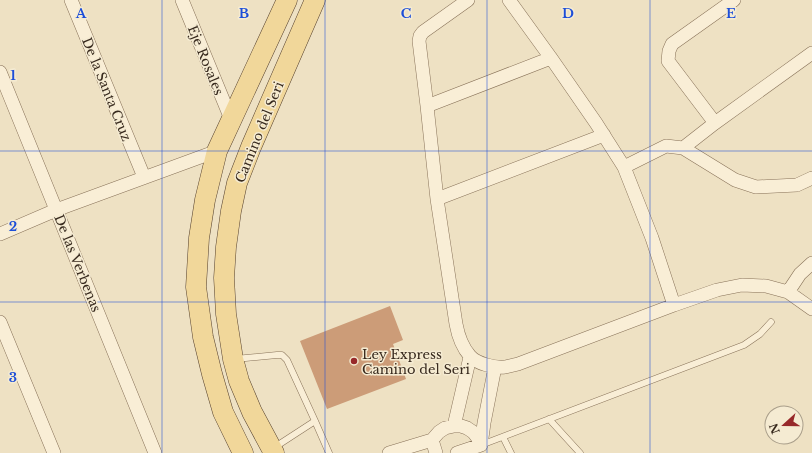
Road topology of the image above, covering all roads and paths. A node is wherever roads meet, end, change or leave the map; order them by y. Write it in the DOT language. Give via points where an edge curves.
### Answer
graph roads {
  1 [pos="72,0"];
  2 [pos="182,0"];
  3 [pos="287,0"];
  4 [pos="315,0"];
  5 [pos="468,0"];
  6 [pos="509,0"];
  7 [pos="734,0"];
  8 [pos="812,53"];
  9 [pos="551,58"];
  10 [pos="0,72"];
  11 [pos="427,106"];
  12 [pos="231,119"];
  13 [pos="715,124"];
  14 [pos="604,135"];
  15 [pos="683,148"];
  16 [pos="217,151"];
  17 [pos="624,167"];
  18 [pos="144,177"];
  19 [pos="812,178"];
  20 [pos="437,199"];
  21 [pos="56,210"];
  22 [pos="0,234"];
  23 [pos="812,263"];
  24 [pos="788,292"];
  25 [pos="674,305"];
  26 [pos="812,308"];
  27 [pos="0,322"];
  28 [pos="770,322"];
  29 [pos="470,356"];
  30 [pos="233,359"];
  31 [pos="495,367"];
  32 [pos="549,419"];
  33 [pos="315,421"];
  34 [pos="454,426"];
  35 [pos="503,437"];
  36 [pos="432,440"];
  37 [pos="481,445"];
  38 [pos="273,451"];
  39 [pos="54,453"];
  40 [pos="155,453"];
  41 [pos="242,453"];
  42 [pos="329,453"];
  43 [pos="389,453"];
  44 [pos="436,453"];
  45 [pos="457,453"];
  46 [pos="511,453"];
  47 [pos="580,453"];
  1 -- 18 [label="street, De la Santa Cruz"];
  2 -- 12 [label="street, Eje Rosales"];
  3 -- 12 [label="main road"];
  4 -- 30 [label="main road, Camino del Seri" via="237,183 226,247 224,278"];
  5 -- 11 [label="street" via="420,36"];
  6 -- 9 [label="street"];
  7 -- 13 [label="street" via="672,44 669,51 668,61"];
  8 -- 13 [label="street"];
  9 -- 11 [label="street"];
  9 -- 14 [label="street"];
  10 -- 21 [label="street, De las Verbenas"];
  11 -- 20 [label="street"];
  12 -- 16 [label="main road"];
  13 -- 15 [label="street"];
  14 -- 17 [label="street"];
  14 -- 20 [label="street"];
  15 -- 17 [label="street" via="666,146"];
  15 -- 19 [label="street" via="735,180 756,187 797,185"];
  16 -- 18 [label="street"];
  16 -- 41 [label="main road" via="199,238 196,287 203,337 212,374 223,412"];
  17 -- 25 [label="street" via="652,238"];
  18 -- 21 [label="street"];
  20 -- 29 [label="street" via="458,333"];
  21 -- 22 [label="street"];
  21 -- 40 [label="street, De las Verbenas"];
  23 -- 24 [label="street" via="800,274"];
  24 -- 25 [label="street" via="766,286 742,285 717,290"];
  24 -- 26 [label="street"];
  25 -- 31 [label="street" via="518,364"];
  27 -- 39 [label="street"];
  28 -- 32 [label="lane" via="760,334 744,345"];
  29 -- 31 [label="street"];
  29 -- 34 [label="street"];
  30 -- 33 [label="lane" via="282,355 287,360"];
  30 -- 38 [label="main road, Camino del Seri" via="252,412"];
  31 -- 37 [label="street"];
  32 -- 35 [label="lane"];
  32 -- 47 [label="lane"];
  33 -- 38 [label="lane"];
  33 -- 42 [label="lane"];
  34 -- 36 [label="street" via="445,428"];
  34 -- 37 [label="street" via="461,426 473,432"];
  35 -- 37 [label="lane"];
  35 -- 46 [label="lane"];
  36 -- 43 [label="street"];
  36 -- 44 [label="street"];
  37 -- 45 [label="street"];
}
